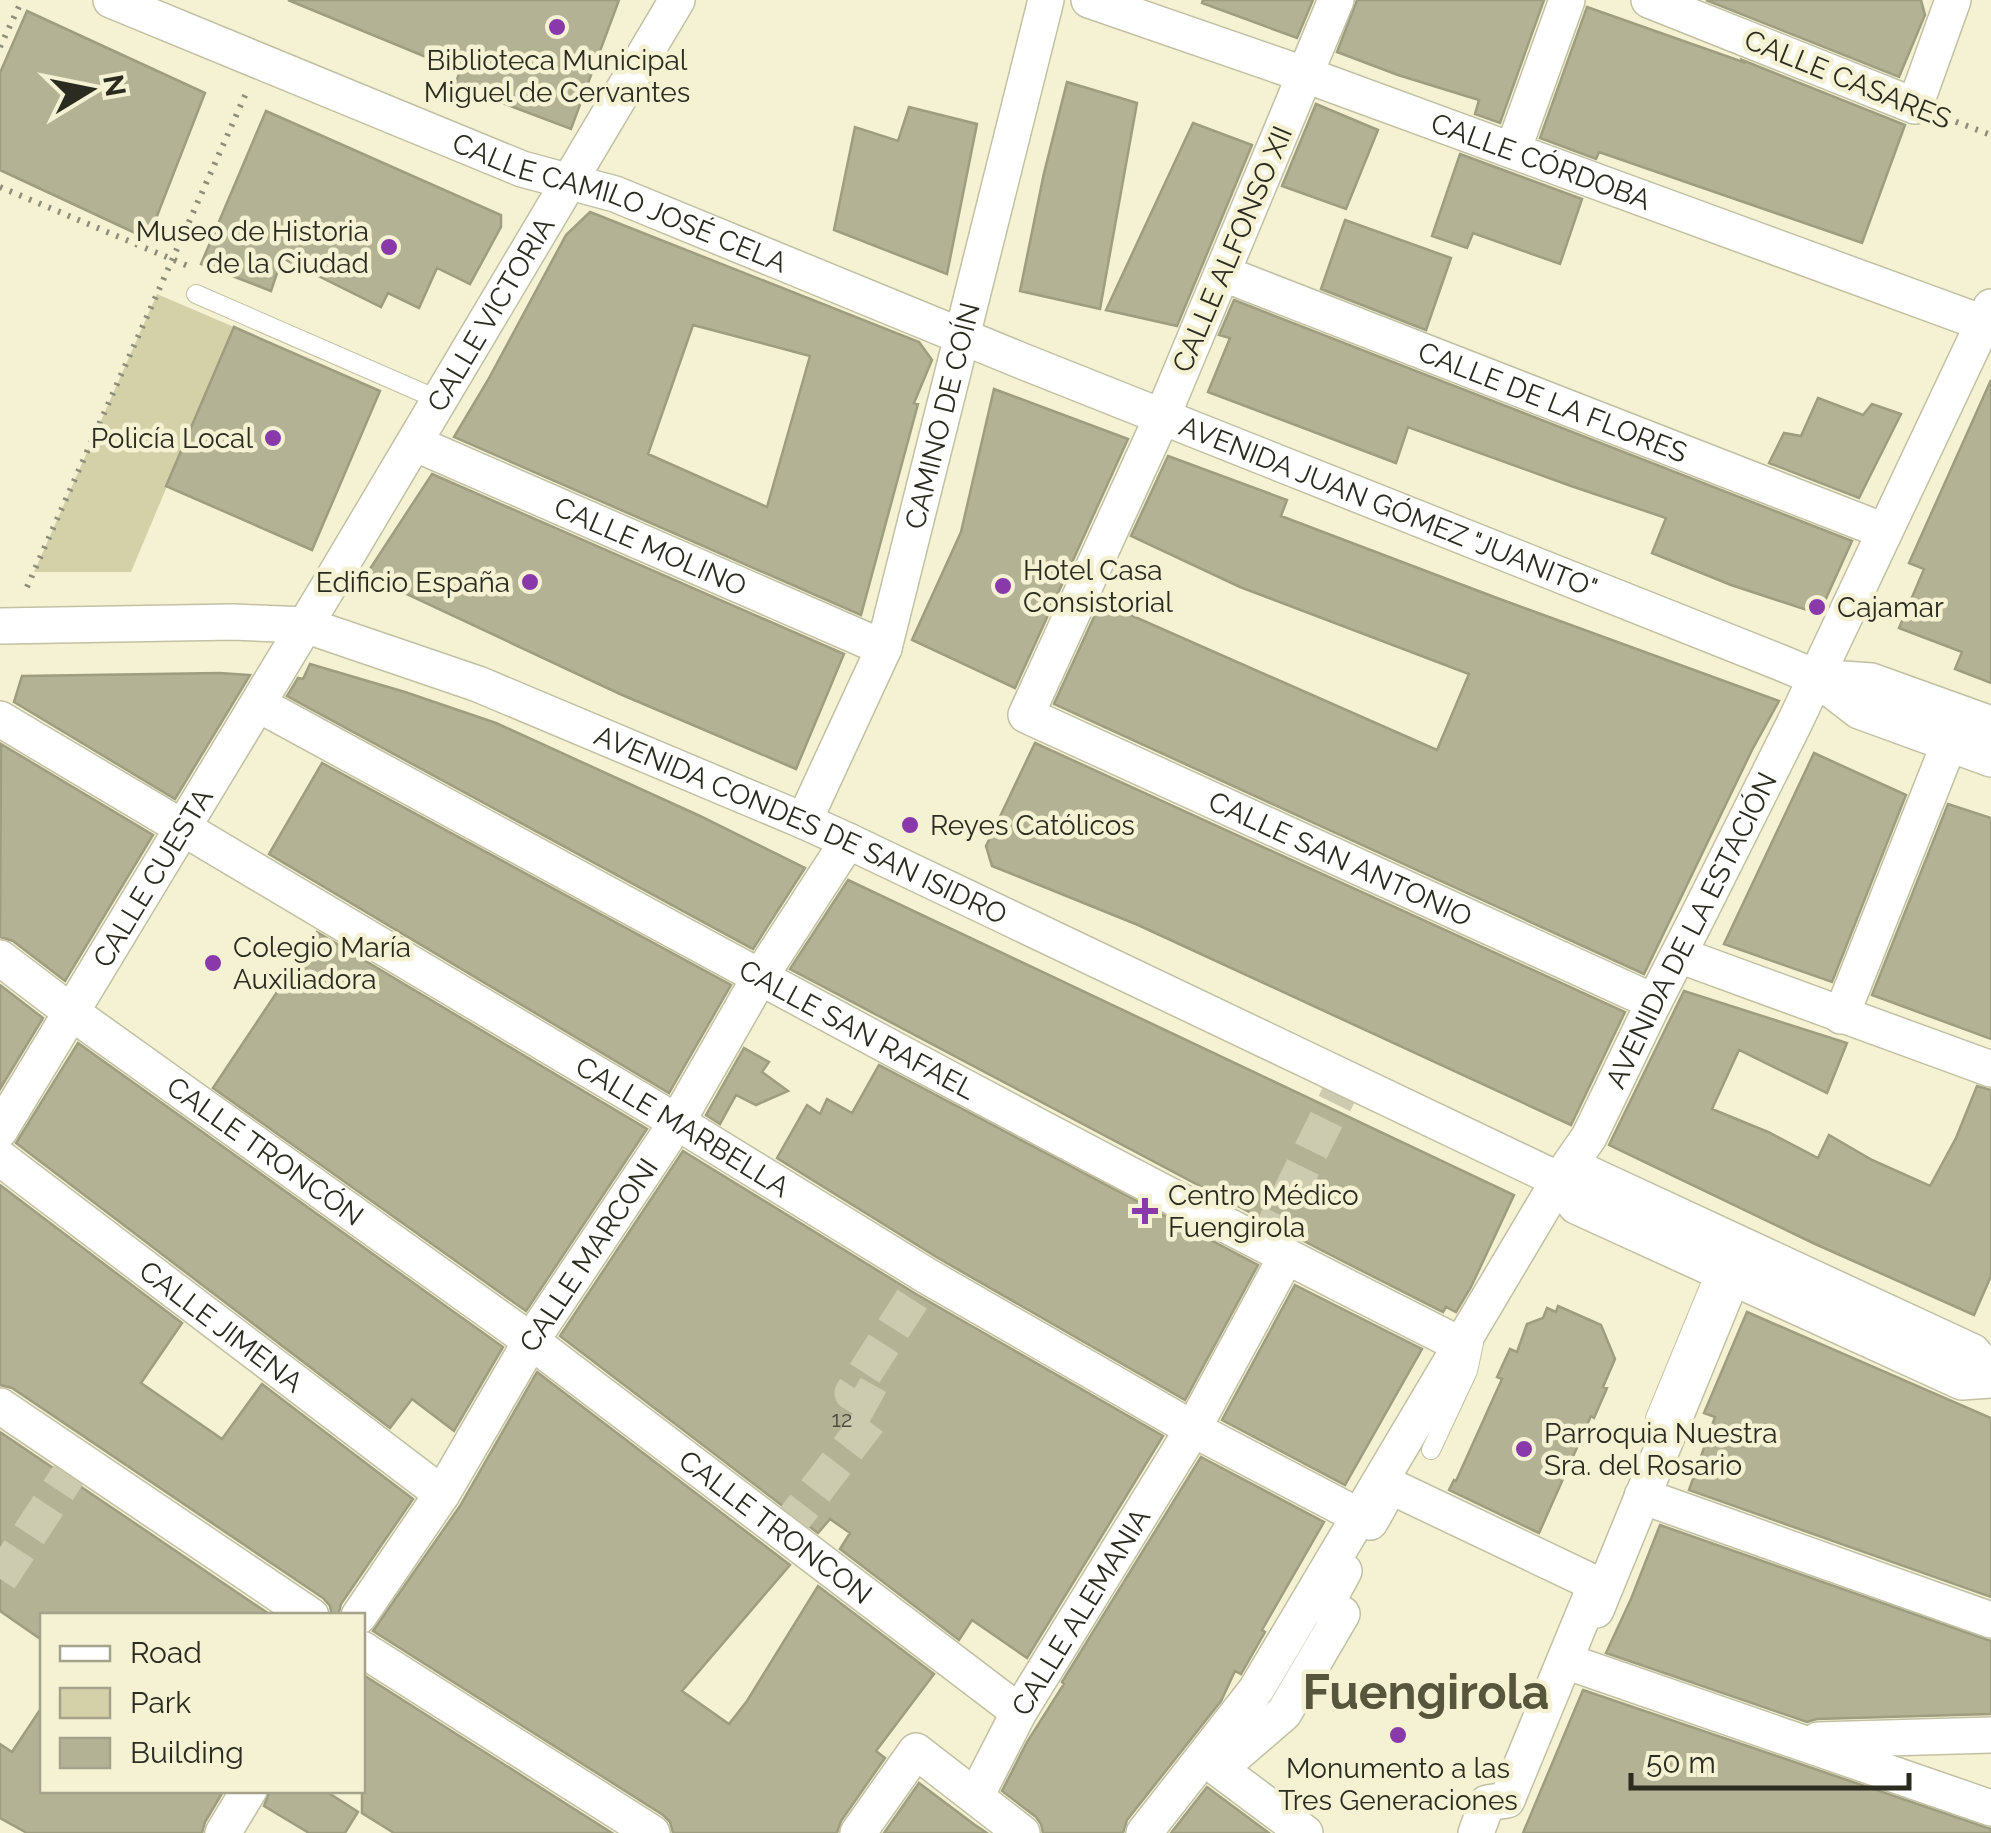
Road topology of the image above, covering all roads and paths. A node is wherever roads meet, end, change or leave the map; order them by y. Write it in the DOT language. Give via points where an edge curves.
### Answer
graph roads {
  1 [pos="22,0"];
  2 [pos="110,0"];
  3 [pos="678,0"];
  4 [pos="1046,0"];
  5 [pos="1089,0"];
  6 [pos="1336,0"];
  7 [pos="1567,0"];
  8 [pos="1649,0"];
  9 [pos="1953,0"];
  10 [pos="0,47"];
  11 [pos="260,62"];
  12 [pos="1306,75"];
  13 [pos="1915,106"];
  14 [pos="1991,135"];
  15 [pos="1513,150"];
  16 [pos="570,182"];
  17 [pos="1222,273"];
  18 [pos="196,294"];
  19 [pos="1988,319"];
  20 [pos="961,336"];
  21 [pos="440,400"];
  22 [pos="1162,417"];
  23 [pos="414,443"];
  24 [pos="1884,530"];
  25 [pos="27,587"];
  26 [pos="0,626"];
  27 [pos="305,626"];
  28 [pos="884,648"];
  29 [pos="1816,677"];
  30 [pos="258,704"];
  31 [pos="1026,715"];
  32 [pos="0,720"];
  33 [pos="1991,724"];
  34 [pos="1949,744"];
  35 [pos="1991,759"];
  36 [pos="804,821"];
  37 [pos="182,829"];
  38 [pos="848,841"];
  39 [pos="1679,955"];
  40 [pos="0,958"];
  41 [pos="760,977"];
  42 [pos="1654,1002"];
  43 [pos="71,1012"];
  44 [pos="1841,1016"];
  45 [pos="1991,1069"];
  46 [pos="677,1122"];
  47 [pos="0,1130"];
  48 [pos="0,1158"];
  49 [pos="1559,1180"];
  50 [pos="1286,1257"];
  51 [pos="1724,1274"];
  52 [pos="1775,1278"];
  53 [pos="1480,1313"];
  54 [pos="531,1341"];
  55 [pos="1461,1345"];
  56 [pos="1985,1368"];
  57 [pos="0,1406"];
  58 [pos="1654,1418"];
  59 [pos="1193,1430"];
  60 [pos="1431,1450"];
  61 [pos="442,1494"];
  62 [pos="1642,1496"];
  63 [pos="1364,1519"];
  64 [pos="307,1613"];
  65 [pos="360,1613"];
  66 [pos="1329,1618"];
  67 [pos="1991,1620"];
  68 [pos="365,1652"];
  69 [pos="1574,1664"];
  70 [pos="1019,1712"];
  71 [pos="1223,1733"];
  72 [pos="1991,1735"];
  73 [pos="1792,1740"];
  74 [pos="248,1793"];
  75 [pos="976,1796"];
  76 [pos="1991,1808"];
  77 [pos="1490,1830"];
  78 [pos="223,1833"];
  79 [pos="652,1833"];
  80 [pos="858,1833"];
  81 [pos="1022,1833"];
  82 [pos="1144,1833"];
  83 [pos="1305,1833"];
  1 -- 10 [label="path"];
  2 -- 11 [label="street, CALLE CAMILO JOSÉ CELA"];
  3 -- 16 [label="street, CALLE VICTORIA"];
  4 -- 20 [label="street, CAMINO DE COÍN"];
  5 -- 12 [label="street, CALLE CÓRDOBA"];
  6 -- 12 [label="street, CALLE ALFONSO XII"];
  7 -- 15 [label="street"];
  8 -- 13 [label="street, CALLE CASARES"];
  9 -- 13 [label="street"];
  11 -- 16 [label="street, CALLE CAMILO JOSÉ CELA" via="522,169"];
  11 -- 25 [label="path"];
  12 -- 15 [label="street, CALLE CÓRDOBA"];
  12 -- 17 [label="street, CALLE ALFONSO XII"];
  13 -- 14 [label="path, CALLE CASARES"];
  15 -- 19 [label="street, CALLE CÓRDOBA"];
  16 -- 20 [label="street, CALLE CAMILO JOSÉ CELA" via="615,194"];
  16 -- 21 [label="street, CALLE VICTORIA"];
  17 -- 22 [label="street, CALLE ALFONSO XII"];
  17 -- 24 [label="street, CALLE DE LA FLORES"];
  18 -- 21 [label="lane"];
  19 -- 24 [label="street, AVENIDA DE LA ESTACIÓN"];
  20 -- 22 [label="street, AVENIDA JUAN GÓMEZ \"JUANITO\""];
  20 -- 28 [label="street, CAMINO DE COÍN"];
  21 -- 23 [label="street, CALLE VICTORIA"];
  22 -- 29 [label="street, AVENIDA JUAN GÓMEZ \"JUANITO\""];
  22 -- 31 [label="street, CALLE ALFONSO XII"];
  23 -- 27 [label="street, CALLE VICTORIA"];
  23 -- 28 [label="street, CALLE MOLINO"];
  24 -- 29 [label="street, AVENIDA DE LA ESTACIÓN"];
  26 -- 27 [label="street, AVENIDA CONDES DE SAN ISIDRO"];
  27 -- 30 [label="street, CALLE CUESTA"];
  27 -- 36 [label="street, AVENIDA CONDES DE SAN ISIDRO" via="478,684"];
  28 -- 36 [label="street, CAMINO DE COÍN"];
  29 -- 33 [label="street, AVENIDA JUAN GÓMEZ \"JUANITO\"" via="1871,681"];
  29 -- 34 [label="street, AVENIDA JUAN GÓMEZ \"JUANITO\"" via="1859,711"];
  29 -- 39 [label="street, AVENIDA DE LA ESTACIÓN"];
  30 -- 37 [label="street, CALLE CUESTA"];
  30 -- 41 [label="street, CALLE SAN RAFAEL"];
  31 -- 42 [label="street, CALLE SAN ANTONIO"];
  32 -- 37 [label="street, CALLE MARBELLA"];
  34 -- 35 [label="street, AVENIDA JUAN GÓMEZ \"JUANITO\""];
  34 -- 44 [label="street"];
  36 -- 38 [label="street, AVENIDA CONDES DE SAN ISIDRO"];
  37 -- 43 [label="street, CALLE CUESTA"];
  37 -- 46 [label="street, CALLE MARBELLA"];
  38 -- 41 [label="street, CALLE MARCONI"];
  38 -- 49 [label="street, AVENIDA CONDES DE SAN ISIDRO"];
  39 -- 42 [label="street, AVENIDA DE LA ESTACIÓN"];
  39 -- 44 [label="street"];
  40 -- 43 [label="street, CALLE TRONCÓN"];
  41 -- 46 [label="street, CALLE MARCONI"];
  41 -- 50 [label="street, CALLE SAN RAFAEL"];
  42 -- 49 [label="street, AVENIDA DE LA ESTACIÓN" via="1589,1136"];
  43 -- 47 [label="street, CALLE CUESTA"];
  43 -- 54 [label="street, CALLE TRONCÓN"];
  44 -- 45 [label="street"];
  46 -- 54 [label="street, CALLE MARCONI"];
  46 -- 59 [label="street, CALLE MARBELLA"];
  48 -- 61 [label="street, CALLE JIMENA"];
  49 -- 51 [label="street, AVENIDA CONDES DE SAN ISIDRO" via="1576,1206"];
  49 -- 53 [label="street, AVENIDA DE LA ESTACIÓN"];
  49 -- 56 [label="street, AVENIDA CONDES DE SAN ISIDRO" via="1589,1174"];
  50 -- 55 [label="street, CALLE SAN RAFAEL"];
  50 -- 59 [label="street, CALLE ALEMANIA"];
  51 -- 56 [label="street, AVENIDA CONDES DE SAN ISIDRO" via="1962,1382"];
  51 -- 58 [label="lane"];
  51 -- 62 [label="street"];
  52 -- 56 [label="lane"];
  53 -- 55 [label="street, AVENIDA DE LA ESTACIÓN"];
  53 -- 60 [label="lane" via="1468,1371"];
  54 -- 61 [label="street, CALLE MARCONI"];
  54 -- 70 [label="street, CALLE TRONCON"];
  55 -- 63 [label="street, AVENIDA DE LA ESTACIÓN"];
  57 -- 64 [label="street"];
  59 -- 63 [label="street, CALLE MARBELLA"];
  59 -- 70 [label="street, CALLE ALEMANIA"];
  61 -- 65 [label="street, CALLE MARCONI"];
  62 -- 67 [label="street"];
  62 -- 69 [label="street"];
  63 -- 71 [label="street"];
  63 -- 77 [label="street" via="1390,1486 1596,1584 1508,1800 1487,1802"];
  63 -- 83 [label="street" via="1325,1606 1342,1614 1284,1713 1219,1769"];
  66 -- 71 [label="lane" via="1272,1705"];
  68 -- 79 [label="street"];
  69 -- 73 [label="street"];
  69 -- 77 [label="street"];
  70 -- 75 [label="street, CALLE ALEMANIA"];
  71 -- 82 [label="street"];
  72 -- 73 [label="street"];
  73 -- 76 [label="street"];
  74 -- 78 [label="street"];
  75 -- 80 [label="street" via="916,1751"];
  75 -- 81 [label="street"];
}
